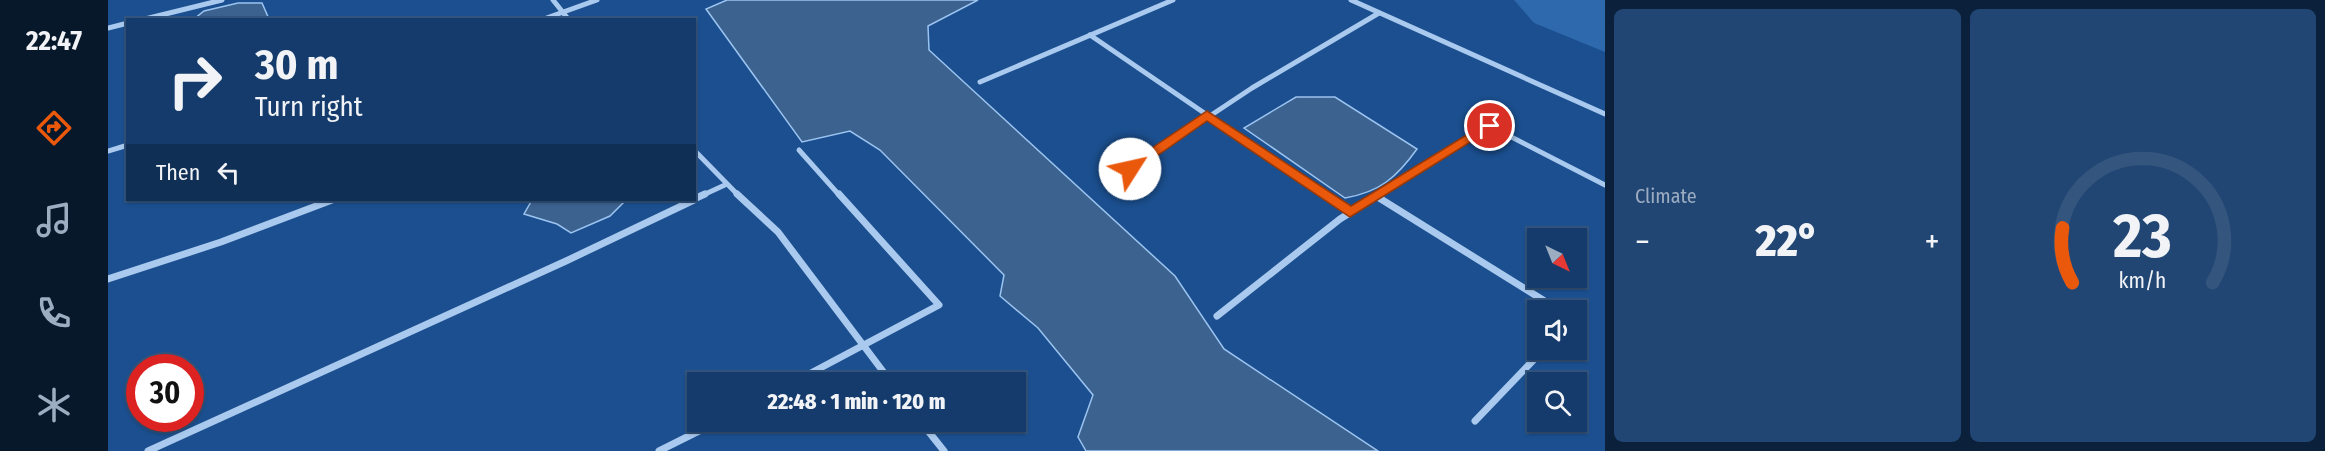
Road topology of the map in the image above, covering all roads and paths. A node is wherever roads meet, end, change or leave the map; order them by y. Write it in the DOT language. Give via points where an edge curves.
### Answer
graph roads {
  1 [pos="222,0"];
  2 [pos="553,0"];
  3 [pos="597,0"];
  4 [pos="1173,0"];
  5 [pos="1351,0"];
  6 [pos="563,13"];
  7 [pos="1379,13"];
  8 [pos="149,18"];
  9 [pos="547,18"];
  10 [pos="567,18"];
  11 [pos="126,24"];
  12 [pos="108,28"];
  13 [pos="1090,35"];
  14 [pos="980,82"];
  15 [pos="1605,114"];
  16 [pos="1207,115"];
  17 [pos="126,146"];
  18 [pos="799,150"];
  19 [pos="108,151"];
  20 [pos="696,152"];
  21 [pos="1130,169"];
  22 [pos="727,184"];
  23 [pos="1605,185"];
  24 [pos="1376,196"];
  25 [pos="696,198"];
  26 [pos="329,201"];
  27 [pos="690,201"];
  28 [pos="1350,212"];
  29 [pos="108,279"];
  30 [pos="1543,300"];
  31 [pos="1217,316"];
  32 [pos="864,347"];
  33 [pos="1533,360"];
  34 [pos="814,372"];
  35 [pos="883,372"];
  36 [pos="1475,421"];
  37 [pos="697,432"];
  38 [pos="929,432"];
  39 [pos="148,451"];
  40 [pos="659,451"];
  41 [pos="944,451"];
  1 -- 8 [label="street"];
  2 -- 6 [label="street"];
  3 -- 6 [label="street"];
  4 -- 13 [label="street"];
  5 -- 7 [label="street"];
  6 -- 9 [label="street"];
  6 -- 10 [label="street"];
  7 -- 15 [label="street"];
  7 -- 16 [label="street"];
  11 -- 12 [label="street"];
  13 -- 14 [label="street"];
  13 -- 16 [label="street"];
  16 -- 21 [label="street"];
  16 -- 28 [label="street"];
  17 -- 19 [label="street"];
  18 -- 32 [label="street" via="939,305"];
  20 -- 22 [label="street"];
  22 -- 25 [label="street"];
  22 -- 32 [label="street" via="778,232"];
  23 -- 24 [label="street" via="1490,126"];
  24 -- 28 [label="street"];
  24 -- 30 [label="street"];
  26 -- 29 [label="street"];
  27 -- 39 [label="street"];
  28 -- 31 [label="street"];
  32 -- 34 [label="street"];
  32 -- 35 [label="street"];
  33 -- 36 [label="street"];
  37 -- 40 [label="street"];
  38 -- 41 [label="street"];
}
